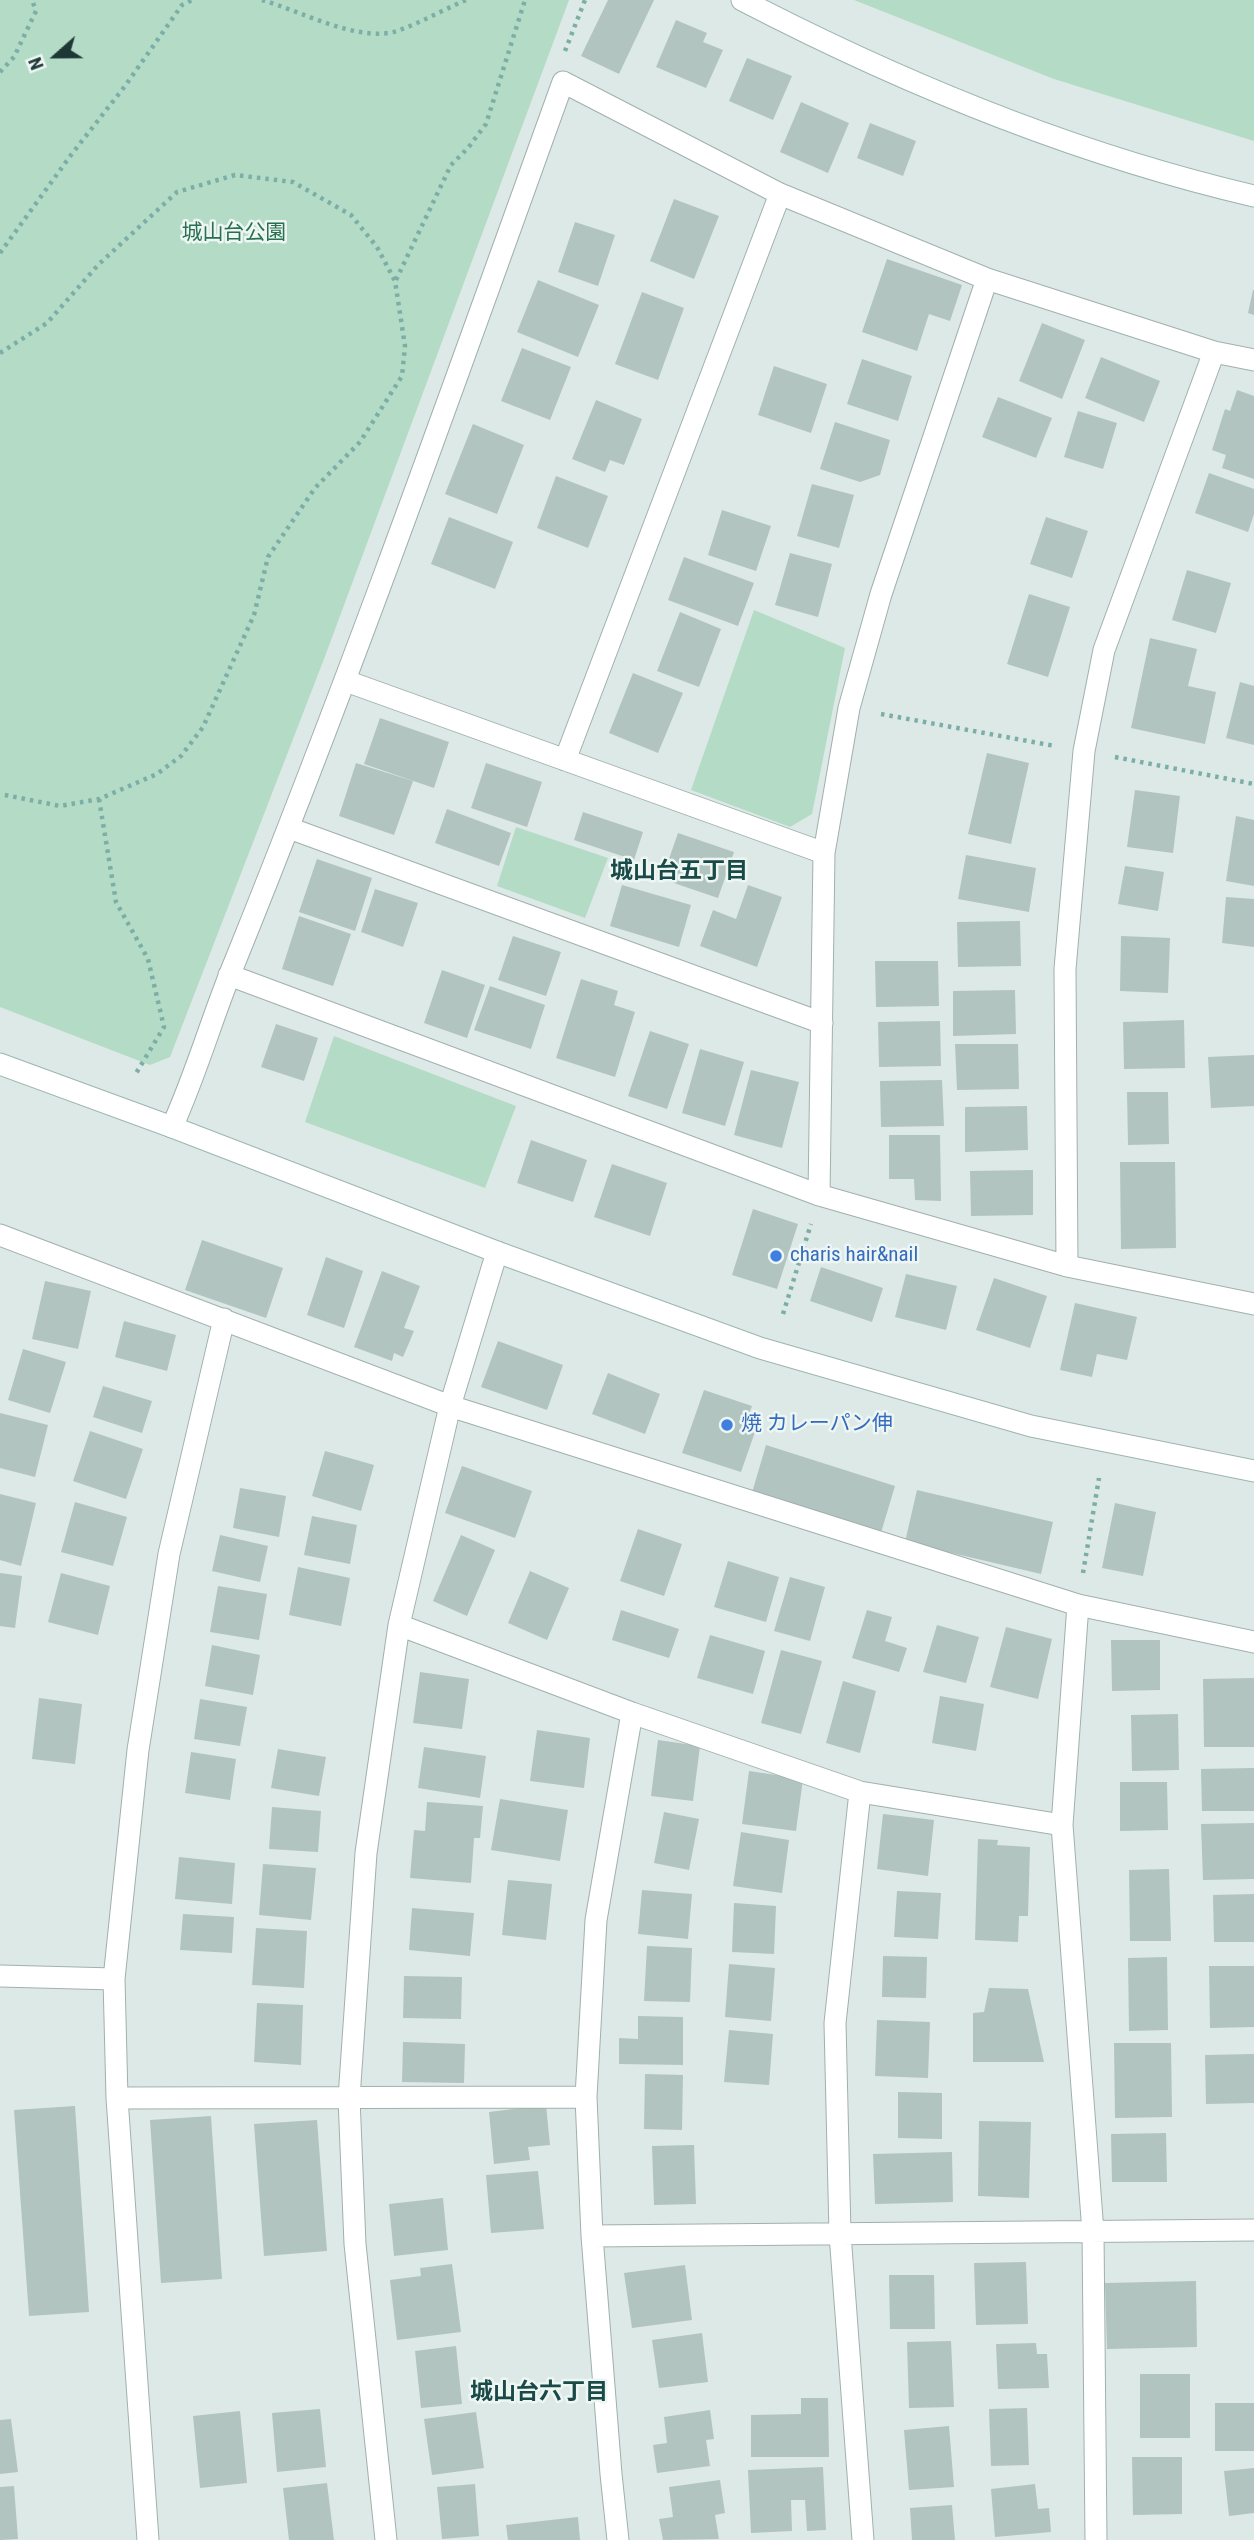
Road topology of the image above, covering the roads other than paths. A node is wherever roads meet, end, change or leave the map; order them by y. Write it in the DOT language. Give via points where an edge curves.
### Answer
graph roads {
  1 [pos="742,0"];
  2 [pos="780,194"];
  3 [pos="1254,196"];
  4 [pos="987,279"];
  5 [pos="1214,352"];
  6 [pos="1254,360"];
  7 [pos="346,681"];
  8 [pos="565,760"];
  9 [pos="289,828"];
  10 [pos="824,853"];
  11 [pos="229,975"];
  12 [pos="822,1023"];
  13 [pos="0,1065"];
  14 [pos="172,1126"];
  15 [pos="819,1195"];
  16 [pos="0,1235"];
  17 [pos="497,1252"];
  18 [pos="1067,1266"];
  19 [pos="1254,1304"];
  20 [pos="224,1319"];
  21 [pos="450,1406"];
  22 [pos="1254,1471"];
  23 [pos="1078,1605"];
  24 [pos="400,1625"];
  25 [pos="1254,1642"];
  26 [pos="632,1713"];
  27 [pos="860,1792"];
  28 [pos="1062,1825"];
  29 [pos="0,1976"];
  30 [pos="114,1979"];
  31 [pos="586,2096"];
  32 [pos="117,2098"];
  33 [pos="349,2098"];
  34 [pos="1254,2230"];
  35 [pos="1093,2232"];
  36 [pos="840,2234"];
  37 [pos="593,2236"];
  38 [pos="148,2540"];
  39 [pos="386,2540"];
  40 [pos="618,2540"];
  41 [pos="863,2540"];
  42 [pos="1096,2540"];
  1 -- 3 [label="street" via="881,68 995,116"];
  2 -- 4 [label="street"];
  2 -- 7 [label="street" via="564,82"];
  2 -- 8 [label="street"];
  4 -- 5 [label="street"];
  4 -- 10 [label="street" via="877,607 849,708"];
  5 -- 6 [label="street"];
  5 -- 18 [label="street" via="1104,650 1084,751 1065,969"];
  7 -- 8 [label="street"];
  7 -- 9 [label="street"];
  8 -- 10 [label="street"];
  9 -- 11 [label="street"];
  9 -- 12 [label="street"];
  10 -- 12 [label="street"];
  11 -- 14 [label="street"];
  11 -- 15 [label="street"];
  12 -- 15 [label="street"];
  13 -- 14 [label="street"];
  14 -- 17 [label="street"];
  15 -- 18 [label="street"];
  16 -- 20 [label="street"];
  17 -- 21 [label="street"];
  17 -- 22 [label="street" via="760,1348 1031,1426"];
  18 -- 19 [label="street"];
  20 -- 21 [label="street"];
  20 -- 30 [label="street" via="169,1554 138,1750"];
  21 -- 23 [label="street"];
  21 -- 24 [label="street"];
  23 -- 25 [label="street"];
  23 -- 28 [label="street"];
  24 -- 26 [label="street"];
  24 -- 33 [label="street" via="366,1853"];
  26 -- 27 [label="street"];
  26 -- 31 [label="street" via="596,1920"];
  27 -- 28 [label="street"];
  27 -- 36 [label="street" via="835,2023"];
  28 -- 35 [label="street"];
  29 -- 30 [label="street"];
  30 -- 32 [label="street"];
  31 -- 33 [label="street"];
  31 -- 37 [label="street"];
  32 -- 33 [label="street"];
  32 -- 38 [label="street"];
  33 -- 39 [label="street" via="355,2244"];
  34 -- 35 [label="street"];
  35 -- 36 [label="street"];
  35 -- 42 [label="street"];
  36 -- 37 [label="street"];
  36 -- 41 [label="street"];
  37 -- 40 [label="street"];
}
